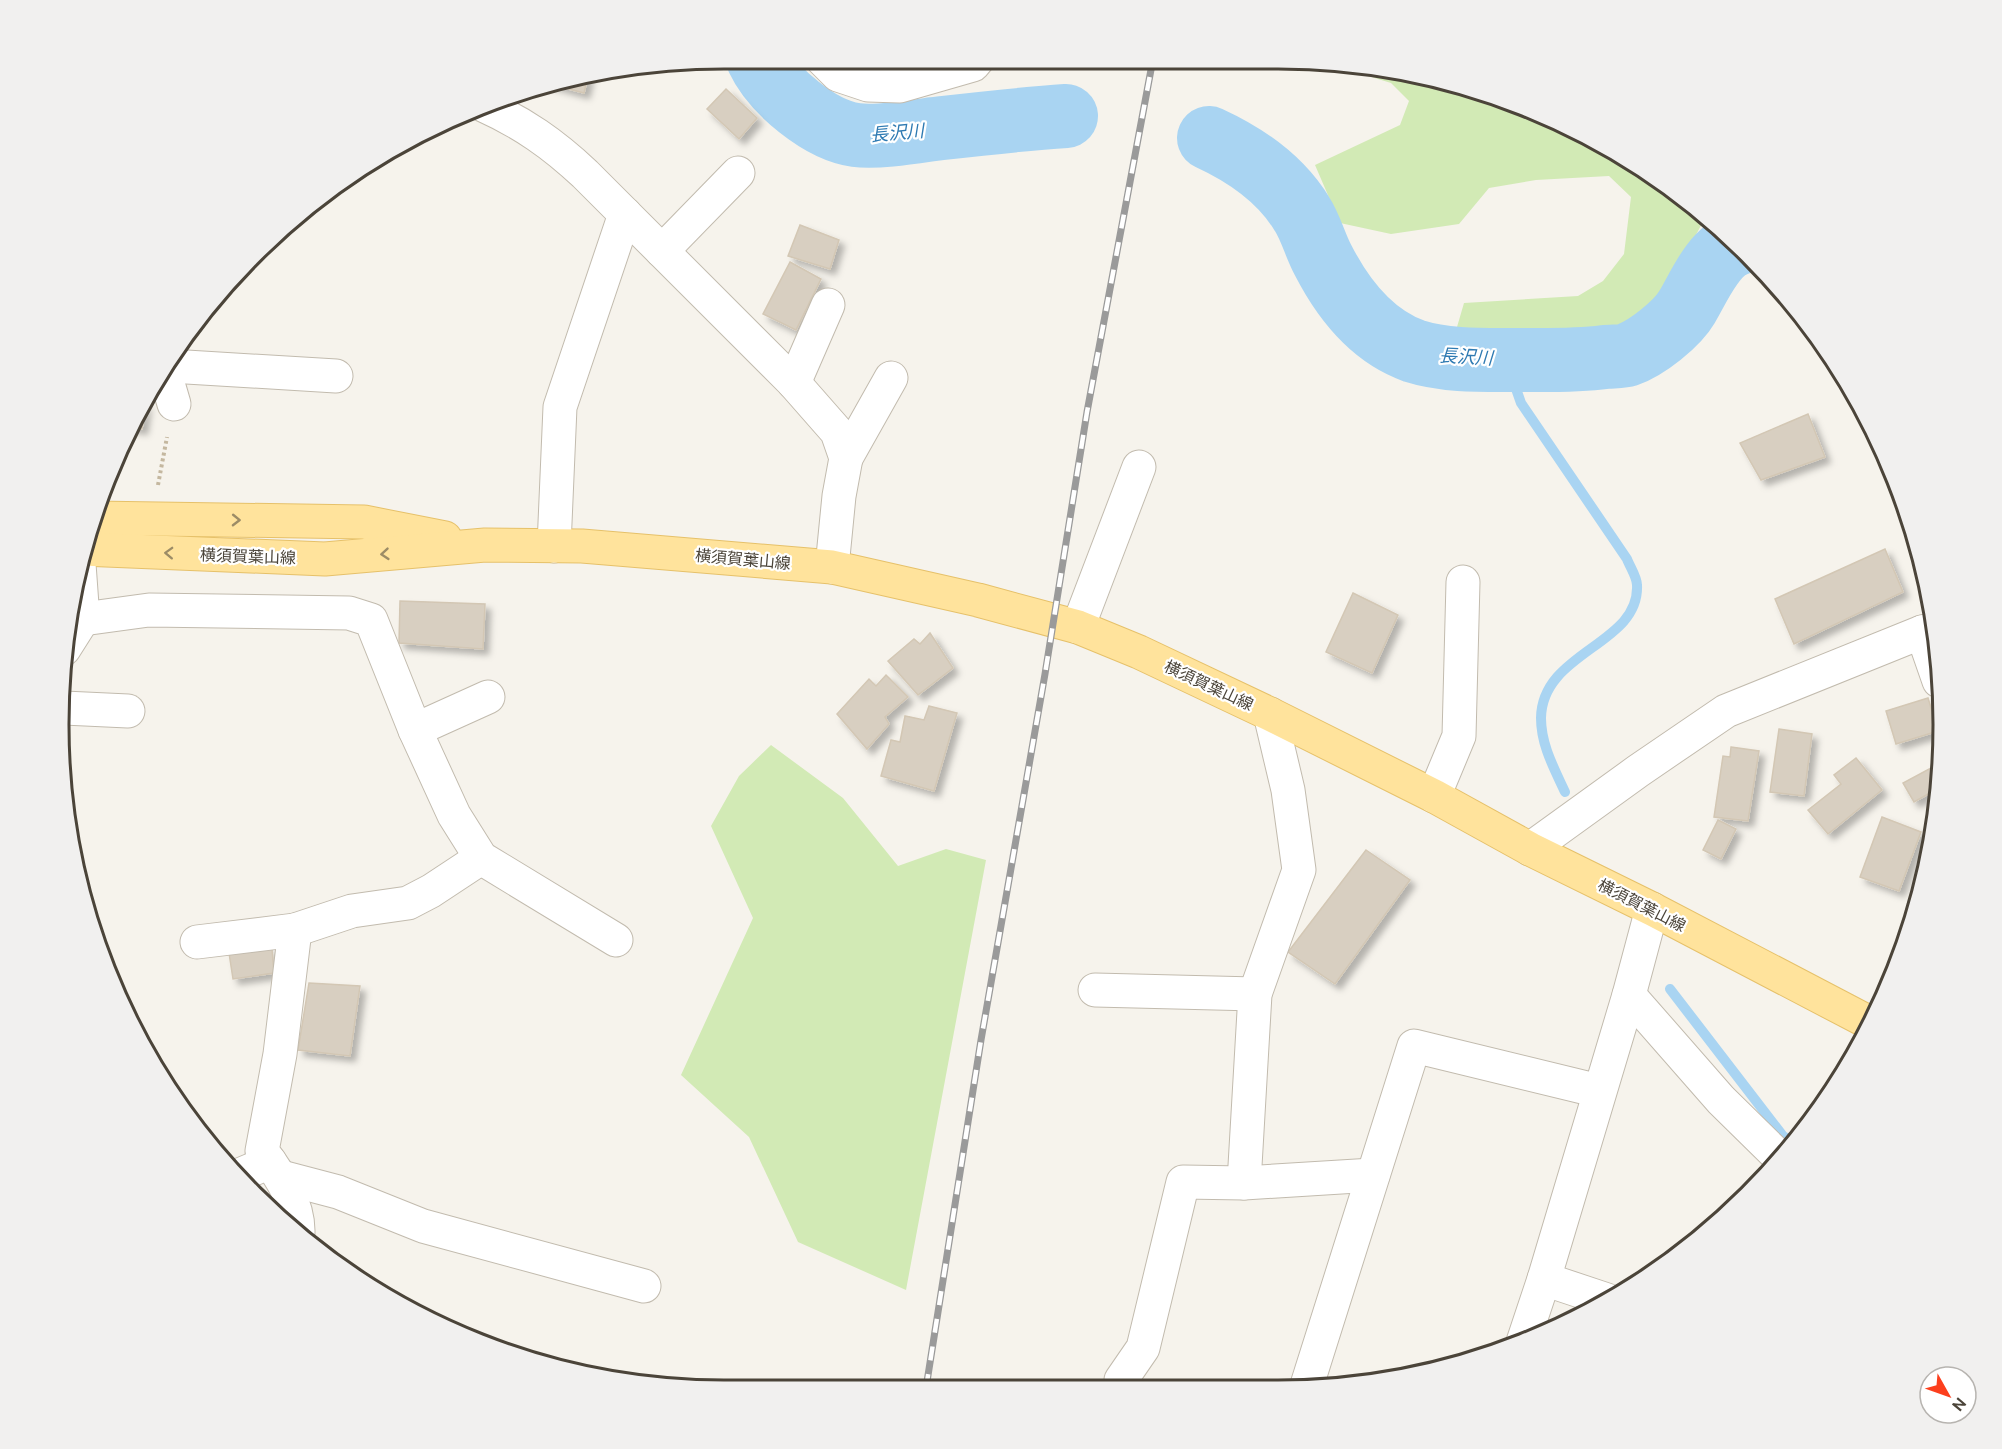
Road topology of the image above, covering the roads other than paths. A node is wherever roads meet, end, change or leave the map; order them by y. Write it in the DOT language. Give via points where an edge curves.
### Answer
graph roads {
  1 [pos="832,69"];
  2 [pos="959,69"];
  3 [pos="497,111"];
  4 [pos="738,173"];
  5 [pos="625,214"];
  6 [pos="662,251"];
  7 [pos="828,304"];
  8 [pos="175,366"];
  9 [pos="336,376"];
  10 [pos="891,378"];
  11 [pos="794,383"];
  12 [pos="846,458"];
  13 [pos="1139,467"];
  14 [pos="103,518"];
  15 [pos="485,545"];
  16 [pos="554,546"];
  17 [pos="93,549"];
  18 [pos="832,567"];
  19 [pos="1463,582"];
  20 [pos="82,600"];
  21 [pos="83,619"];
  22 [pos="1078,627"];
  23 [pos="77,629"];
  24 [pos="1926,632"];
  25 [pos="488,696"];
  26 [pos="69,708"];
  27 [pos="128,711"];
  28 [pos="1270,714"];
  29 [pos="414,730"];
  30 [pos="1434,796"];
  31 [pos="1530,849"];
  32 [pos="481,858"];
  33 [pos="1652,909"];
  34 [pos="295,930"];
  35 [pos="616,940"];
  36 [pos="197,942"];
  37 [pos="1095,990"];
  38 [pos="1255,994"];
  39 [pos="1629,995"];
  40 [pos="1862,1019"];
  41 [pos="1599,1091"];
  42 [pos="1774,1152"];
  43 [pos="276,1170"];
  44 [pos="248,1174"];
  45 [pos="1373,1175"];
  46 [pos="1244,1183"];
  47 [pos="296,1220"];
  48 [pos="1544,1280"];
  49 [pos="644,1286"];
  50 [pos="1596,1297"];
  51 [pos="1527,1330"];
  52 [pos="1309,1379"];
  53 [pos="1121,1380"];
  1 -- 2 [label="street" via="838,75 868,85 900,86"];
  3 -- 5 [label="street" via="554,146"];
  4 -- 6 [label="street"];
  5 -- 6 [label="street"];
  5 -- 16 [label="street" via="560,407"];
  6 -- 11 [label="street"];
  7 -- 11 [label="street"];
  8 -- 9 [label="street"];
  10 -- 12 [label="street"];
  11 -- 12 [label="street" via="837,432"];
  12 -- 18 [label="street"];
  13 -- 22 [label="street"];
  14 -- 15 [label="main road, 横須賀葉山線, one-way" via="364,522"];
  15 -- 16 [label="main road, 横須賀葉山線"];
  15 -- 17 [label="main road, 横須賀葉山線, one-way" via="325,560"];
  16 -- 18 [label="main road, 横須賀葉山線"];
  18 -- 22 [label="main road, 横須賀葉山線"];
  19 -- 30 [label="street" via="1459,736"];
  20 -- 21 [label="street"];
  21 -- 23 [label="street"];
  21 -- 29 [label="street" via="148,610 349,613 371,620"];
  22 -- 28 [label="main road, 横須賀葉山線"];
  24 -- 31 [label="street" via="1726,711"];
  25 -- 29 [label="street"];
  26 -- 27 [label="street"];
  28 -- 30 [label="main road, 横須賀葉山線"];
  28 -- 38 [label="street" via="1288,790 1299,870"];
  29 -- 32 [label="street" via="454,815"];
  30 -- 31 [label="main road, 横須賀葉山線"];
  31 -- 33 [label="main road, 横須賀葉山線"];
  32 -- 34 [label="street" via="408,903 352,911"];
  32 -- 35 [label="street"];
  33 -- 39 [label="street"];
  33 -- 40 [label="main road, 横須賀葉山線"];
  34 -- 36 [label="street"];
  34 -- 43 [label="street" via="280,1054 262,1151"];
  37 -- 38 [label="street"];
  38 -- 46 [label="street"];
  39 -- 41 [label="street"];
  39 -- 42 [label="street" via="1721,1100"];
  41 -- 45 [label="street" via="1414,1046"];
  41 -- 48 [label="street"];
  43 -- 44 [label="street"];
  43 -- 47 [label="street"];
  43 -- 49 [label="street" via="423,1226"];
  45 -- 46 [label="street"];
  45 -- 52 [label="street"];
  46 -- 53 [label="street" via="1183,1182 1143,1348"];
  48 -- 50 [label="street"];
  48 -- 51 [label="street"];
}
